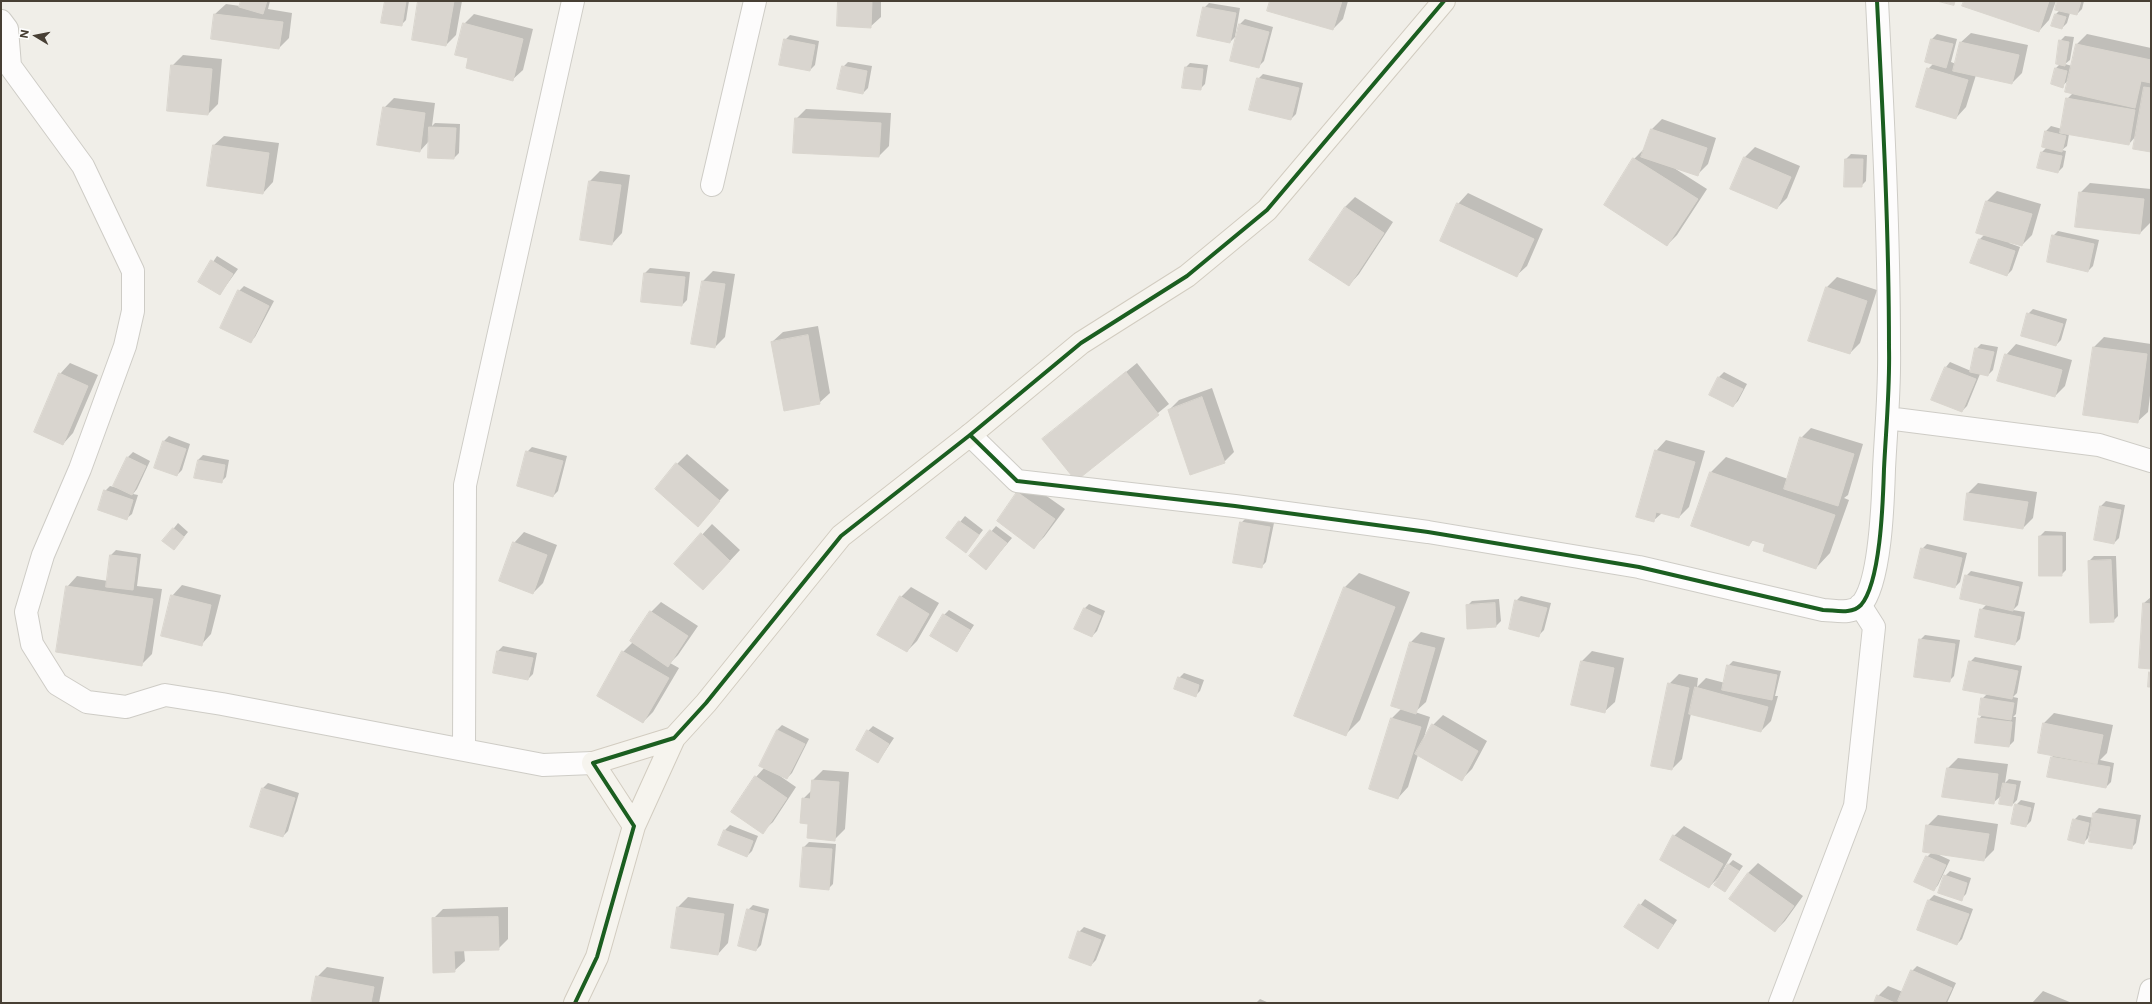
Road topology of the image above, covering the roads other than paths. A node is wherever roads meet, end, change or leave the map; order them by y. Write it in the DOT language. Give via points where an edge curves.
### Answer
graph roads {
  1 [pos="573,1"];
  2 [pos="755,1"];
  3 [pos="1444,1"];
  4 [pos="1877,1"];
  5 [pos="1,22"];
  6 [pos="712,185"];
  7 [pos="1887,418"];
  8 [pos="970,435"];
  9 [pos="2151,461"];
  10 [pos="1860,605"];
  11 [pos="674,738"];
  12 [pos="464,749"];
  13 [pos="594,763"];
  14 [pos="634,826"];
  15 [pos="2151,990"];
  16 [pos="575,1003"];
  17 [pos="1780,1003"];
  18 [pos="2148,1003"];
  1 -- 12 [label="street" via="465,485"];
  2 -- 6 [label="street"];
  3 -- 8 [label="street" via="1267,210 1187,276 1081,343"];
  4 -- 7 [label="street" via="1889,342"];
  5 -- 12 [label="street" via="7,29 10,66 83,166 133,271 133,312 125,346 80,469 43,556 26,612 32,644 57,684 88,702 126,707 165,695"];
  7 -- 9 [label="street" via="2099,445"];
  7 -- 10 [label="street" via="1882,514 1872,581"];
  8 -- 10 [label="street" via="1017,481 1235,506 1428,532 1639,566 1823,610 1848,611"];
  8 -- 11 [label="street" via="841,536 706,703"];
  10 -- 17 [label="street" via="1874,627 1855,806"];
  11 -- 13 [label="street"];
  11 -- 14 [label="street"];
  12 -- 13 [label="street" via="543,764"];
  13 -- 14 [label="street"];
  14 -- 16 [label="street" via="597,957"];
  15 -- 18 [label="street"];
}
